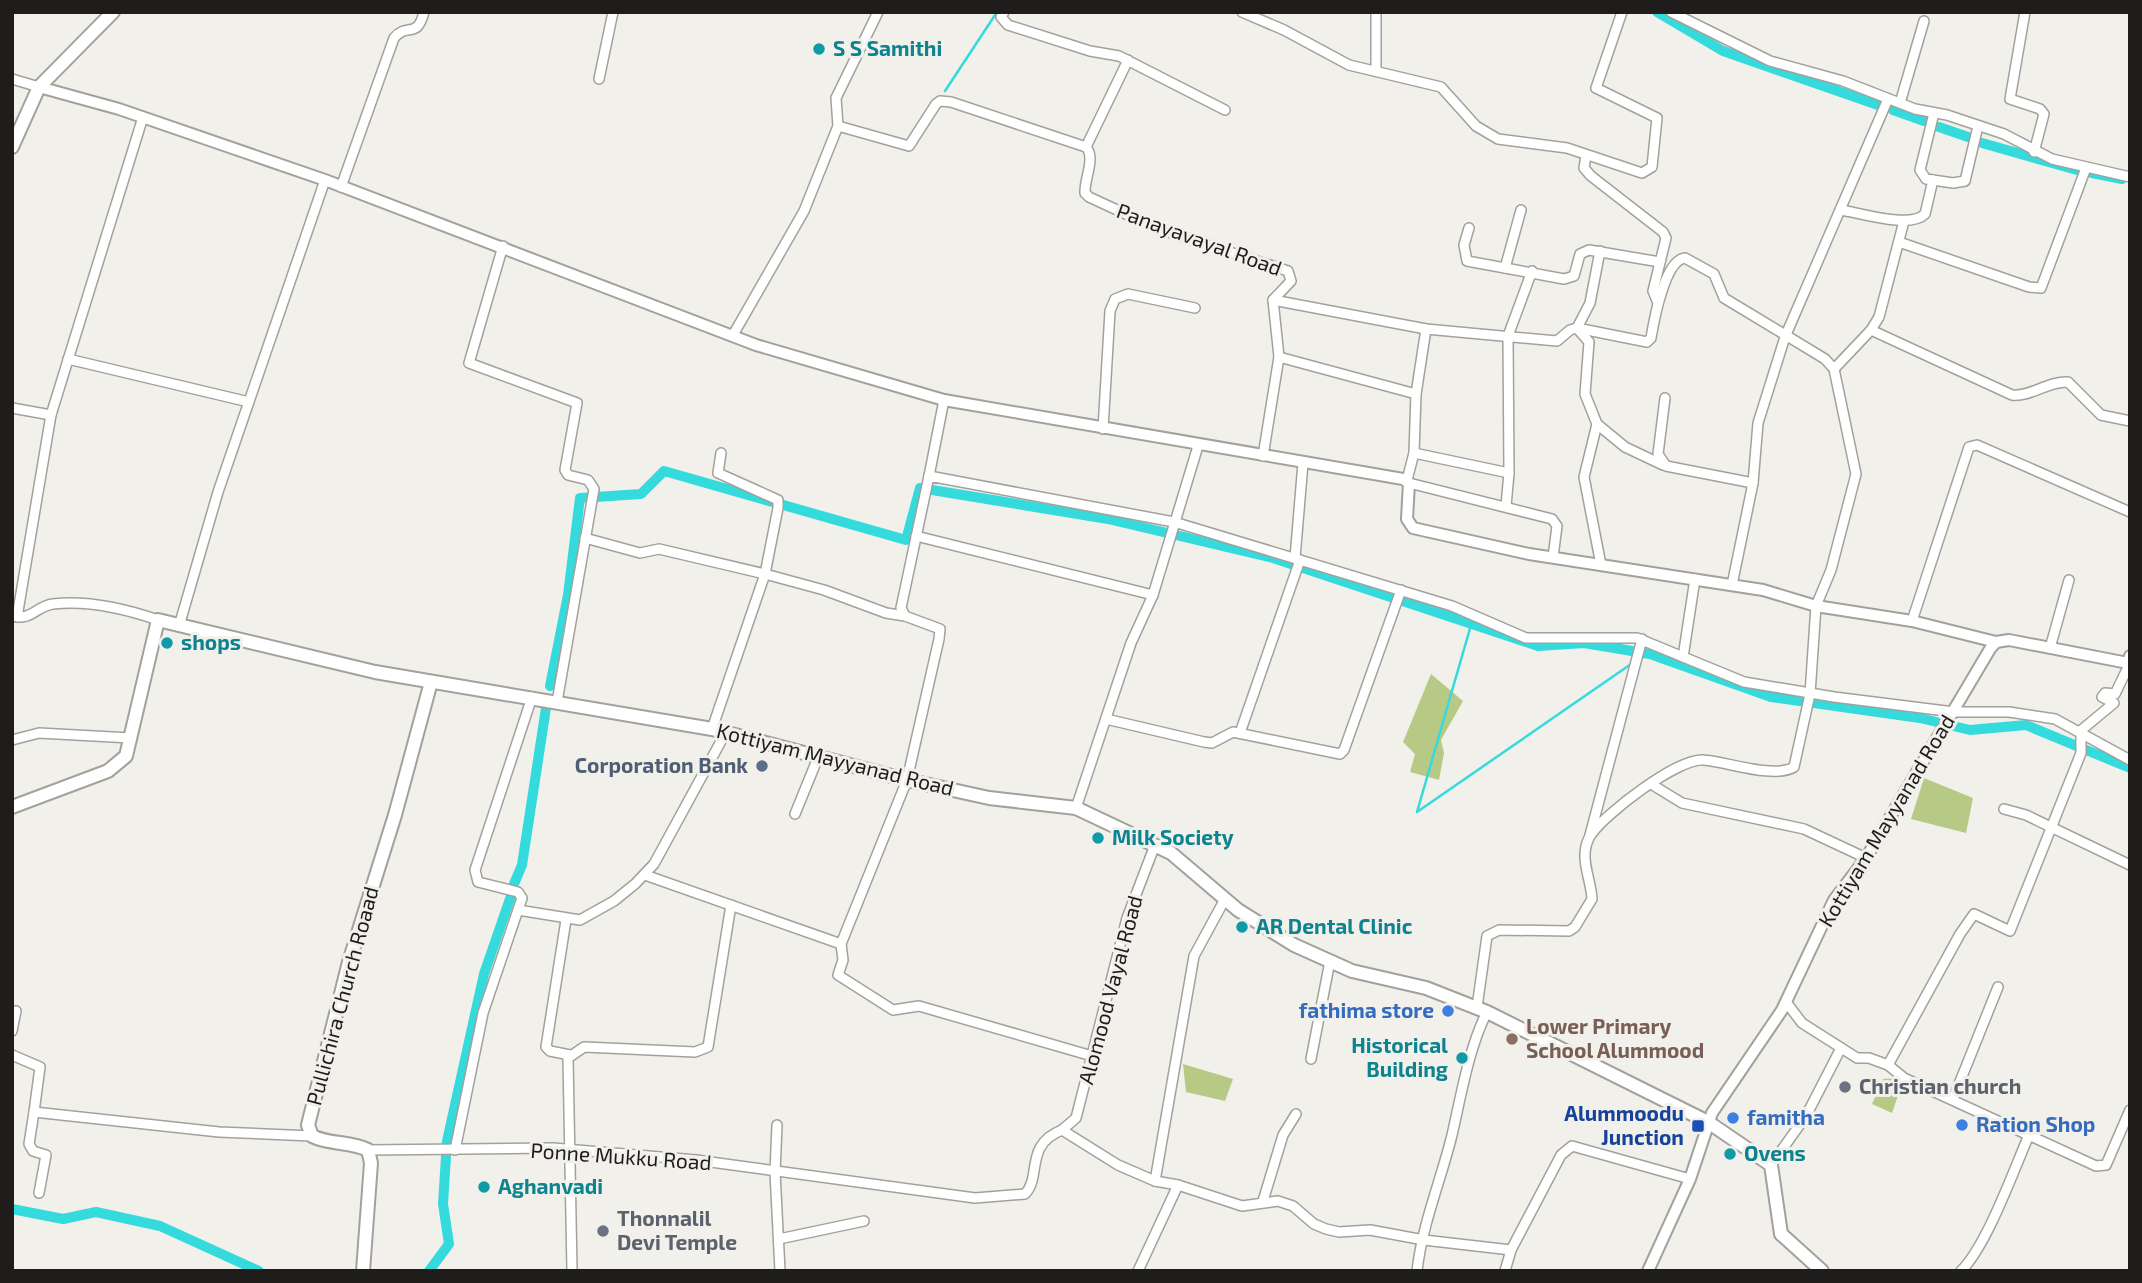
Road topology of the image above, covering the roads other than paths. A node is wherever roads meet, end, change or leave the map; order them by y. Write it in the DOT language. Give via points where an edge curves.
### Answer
graph roads {
  1 [pos="113,12"];
  2 [pos="424,12"];
  3 [pos="612,12"];
  4 [pos="878,12"];
  5 [pos="1004,12"];
  6 [pos="1242,12"];
  7 [pos="1376,12"];
  8 [pos="1622,12"];
  9 [pos="1671,12"];
  10 [pos="2025,12"];
  11 [pos="1924,21"];
  12 [pos="1128,60"];
  13 [pos="1376,70"];
  14 [pos="12,79"];
  15 [pos="599,79"];
  16 [pos="38,87"];
  17 [pos="1888,99"];
  18 [pos="1900,103"];
  19 [pos="1226,110"];
  20 [pos="1934,113"];
  21 [pos="143,117"];
  22 [pos="838,126"];
  23 [pos="1978,126"];
  24 [pos="12,147"];
  25 [pos="1086,147"];
  26 [pos="2034,152"];
  27 [pos="1586,156"];
  28 [pos="2086,169"];
  29 [pos="2130,177"];
  30 [pos="325,180"];
  31 [pos="1933,180"];
  32 [pos="341,187"];
  33 [pos="1521,210"];
  34 [pos="1841,210"];
  35 [pos="1904,221"];
  36 [pos="1469,228"];
  37 [pos="1899,242"];
  38 [pos="503,246"];
  39 [pos="1600,251"];
  40 [pos="1660,262"];
  41 [pos="1505,268"];
  42 [pos="1532,271"];
  43 [pos="1273,300"];
  44 [pos="1195,307"];
  45 [pos="1657,308"];
  46 [pos="1426,328"];
  47 [pos="1577,328"];
  48 [pos="1871,330"];
  49 [pos="733,335"];
  50 [pos="1508,336"];
  51 [pos="1784,337"];
  52 [pos="1279,357"];
  53 [pos="68,359"];
  54 [pos="1834,369"];
  55 [pos="1416,394"];
  56 [pos="1665,398"];
  57 [pos="944,401"];
  58 [pos="249,402"];
  59 [pos="12,408"];
  60 [pos="51,415"];
  61 [pos="2130,421"];
  62 [pos="1597,424"];
  63 [pos="1103,429"];
  64 [pos="1198,446"];
  65 [pos="721,453"];
  66 [pos="1414,453"];
  67 [pos="1263,456"];
  68 [pos="1303,463"];
  69 [pos="1666,466"];
  70 [pos="1509,473"];
  71 [pos="929,476"];
  72 [pos="1408,482"];
  73 [pos="1753,483"];
  74 [pos="1506,506"];
  75 [pos="2130,512"];
  76 [pos="1174,522"];
  77 [pos="916,536"];
  78 [pos="585,538"];
  79 [pos="1553,557"];
  80 [pos="1298,559"];
  81 [pos="1601,565"];
  82 [pos="765,574"];
  83 [pos="1695,579"];
  84 [pos="2068,580"];
  85 [pos="1732,585"];
  86 [pos="1401,590"];
  87 [pos="1153,595"];
  88 [pos="1816,606"];
  89 [pos="905,616"];
  90 [pos="14,617"];
  91 [pos="158,620"];
  92 [pos="1912,621"];
  93 [pos="179,626"];
  94 [pos="1642,639"];
  95 [pos="1996,642"];
  96 [pos="2050,648"];
  97 [pos="1683,657"];
  98 [pos="2129,661"];
  99 [pos="431,682"];
  100 [pos="1810,694"];
  101 [pos="532,697"];
  102 [pos="556,702"];
  103 [pos="1954,712"];
  104 [pos="1106,719"];
  105 [pos="712,729"];
  106 [pos="726,732"];
  107 [pos="2080,732"];
  108 [pos="1240,733"];
  109 [pos="131,738"];
  110 [pos="12,740"];
  111 [pos="819,755"];
  112 [pos="2130,760"];
  113 [pos="907,780"];
  114 [pos="1651,784"];
  115 [pos="12,807"];
  116 [pos="1076,808"];
  117 [pos="2004,808"];
  118 [pos="795,814"];
  119 [pos="2049,829"];
  120 [pos="1590,837"];
  121 [pos="1155,845"];
  122 [pos="1866,858"];
  123 [pos="2130,865"];
  124 [pos="645,875"];
  125 [pos="1225,899"];
  126 [pos="731,905"];
  127 [pos="518,910"];
  128 [pos="566,920"];
  129 [pos="841,944"];
  130 [pos="1330,961"];
  131 [pos="1998,987"];
  132 [pos="1786,1002"];
  133 [pos="1482,1009"];
  134 [pos="16,1011"];
  135 [pos="12,1031"];
  136 [pos="1841,1048"];
  137 [pos="12,1055"];
  138 [pos="569,1056"];
  139 [pos="1092,1056"];
  140 [pos="1311,1059"];
  141 [pos="1888,1065"];
  142 [pos="1953,1099"];
  143 [pos="2130,1110"];
  144 [pos="34,1112"];
  145 [pos="1296,1114"];
  146 [pos="1708,1122"];
  147 [pos="777,1125"];
  148 [pos="1062,1130"];
  149 [pos="2029,1135"];
  150 [pos="312,1136"];
  151 [pos="368,1150"];
  152 [pos="455,1150"];
  153 [pos="572,1150"];
  154 [pos="1771,1165"];
  155 [pos="775,1172"];
  156 [pos="1690,1180"];
  157 [pos="1155,1181"];
  158 [pos="1178,1185"];
  159 [pos="39,1193"];
  160 [pos="1263,1201"];
  161 [pos="864,1221"];
  162 [pos="779,1239"];
  163 [pos="1424,1240"];
  164 [pos="1511,1250"];
  165 [pos="363,1271"];
  166 [pos="572,1271"];
  167 [pos="780,1271"];
  168 [pos="1138,1271"];
  169 [pos="1417,1271"];
  170 [pos="1505,1271"];
  171 [pos="1648,1271"];
  172 [pos="1822,1271"];
  173 [pos="1961,1271"];
  1 -- 16 [label="main road"];
  2 -- 32 [label="street" via="421,26 401,31 394,38"];
  3 -- 15 [label="street"];
  4 -- 22 [label="street" via="836,99"];
  5 -- 12 [label="street" via="1001,18 1008,24"];
  6 -- 13 [label="street" via="1349,65"];
  7 -- 13 [label="street"];
  8 -- 27 [label="street" via="1597,88 1657,118 1652,167 1642,173"];
  9 -- 17 [label="street" via="1770,61"];
  10 -- 26 [label="street" via="2010,99 2044,114"];
  11 -- 18 [label="street"];
  12 -- 19 [label="street"];
  12 -- 25 [label="street"];
  13 -- 27 [label="street" via="1441,87 1476,126 1498,139 1551,145"];
  14 -- 16 [label="street"];
  16 -- 21 [label="street"];
  16 -- 24 [label="main road"];
  17 -- 18 [label="street"];
  17 -- 34 [label="street"];
  18 -- 20 [label="street"];
  20 -- 23 [label="street"];
  20 -- 31 [label="street" via="1920,170 1922,176"];
  21 -- 30 [label="street"];
  21 -- 53 [label="street"];
  22 -- 25 [label="street" via="909,146 936,104 946,101"];
  22 -- 49 [label="street" via="799,223"];
  23 -- 26 [label="street" via="2004,134"];
  23 -- 31 [label="street" via="1965,181"];
  25 -- 43 [label="street, Panayavayal Road" via="1091,156 1084,193 1156,228 1284,268 1291,281"];
  26 -- 28 [label="street"];
  27 -- 40 [label="street" via="1584,168 1591,176 1663,232 1666,238"];
  28 -- 29 [label="street"];
  28 -- 37 [label="street" via="2041,288"];
  30 -- 32 [label="street"];
  30 -- 58 [label="street"];
  31 -- 35 [label="street" via="1925,214"];
  32 -- 38 [label="street"];
  33 -- 41 [label="street"];
  34 -- 35 [label="street"];
  34 -- 51 [label="street"];
  35 -- 37 [label="street"];
  36 -- 41 [label="street" via="1466,261"];
  37 -- 48 [label="street" via="1883,308"];
  38 -- 49 [label="street"];
  38 -- 78 [label="street" via="468,363 577,403 565,470 592,484"];
  39 -- 40 [label="street"];
  39 -- 42 [label="street" via="1583,251 1570,279"];
  39 -- 47 [label="street" via="1590,303"];
  40 -- 45 [label="street" via="1653,291 1659,300"];
  41 -- 42 [label="street"];
  42 -- 50 [label="street"];
  43 -- 46 [label="street"];
  43 -- 52 [label="street, Panayavayal Road"];
  44 -- 63 [label="street" via="1128,295 1115,299 1110,311"];
  45 -- 47 [label="street" via="1647,341"];
  45 -- 51 [label="street" via="1672,265 1685,258 1714,274 1724,298"];
  46 -- 50 [label="street"];
  46 -- 55 [label="street"];
  47 -- 50 [label="street" via="1558,341"];
  47 -- 62 [label="street" via="1590,342 1586,394"];
  48 -- 54 [label="street"];
  48 -- 61 [label="street" via="2012,395 2068,382 2101,415"];
  49 -- 57 [label="street"];
  50 -- 70 [label="street"];
  51 -- 54 [label="street" via="1825,359"];
  51 -- 73 [label="street" via="1758,423"];
  52 -- 55 [label="street"];
  52 -- 67 [label="street, Panayavayal Road"];
  53 -- 58 [label="street"];
  53 -- 60 [label="street"];
  54 -- 88 [label="street" via="1857,474"];
  55 -- 66 [label="street"];
  56 -- 69 [label="street" via="1658,454"];
  57 -- 63 [label="street"];
  57 -- 71 [label="street"];
  58 -- 93 [label="street"];
  59 -- 60 [label="street"];
  60 -- 90 [label="street"];
  62 -- 69 [label="street" via="1625,447"];
  62 -- 81 [label="street" via="1584,477"];
  63 -- 64 [label="street"];
  64 -- 67 [label="street"];
  64 -- 76 [label="street"];
  65 -- 82 [label="street" via="719,473 778,499"];
  66 -- 70 [label="street"];
  66 -- 72 [label="street"];
  67 -- 68 [label="street"];
  68 -- 72 [label="street"];
  68 -- 80 [label="street"];
  69 -- 73 [label="street"];
  70 -- 74 [label="street"];
  71 -- 76 [label="street"];
  71 -- 77 [label="street"];
  72 -- 74 [label="street"];
  72 -- 79 [label="street" via="1408,519 1413,528"];
  73 -- 85 [label="street"];
  74 -- 79 [label="street" via="1555,521"];
  75 -- 92 [label="street" via="1977,445 1969,447"];
  76 -- 80 [label="street"];
  76 -- 87 [label="street"];
  77 -- 87 [label="street"];
  77 -- 89 [label="street" via="901,608"];
  78 -- 82 [label="street" via="639,553 659,550"];
  78 -- 102 [label="street"];
  79 -- 81 [label="street"];
  80 -- 86 [label="street"];
  80 -- 108 [label="street"];
  81 -- 83 [label="street"];
  82 -- 89 [label="street"];
  82 -- 105 [label="street"];
  83 -- 85 [label="street"];
  83 -- 97 [label="street"];
  84 -- 96 [label="street"];
  85 -- 88 [label="street"];
  86 -- 94 [label="street" via="1526,638"];
  86 -- 108 [label="street" via="1345,750 1333,754"];
  87 -- 104 [label="street" via="1131,643"];
  88 -- 92 [label="street"];
  88 -- 100 [label="street"];
  89 -- 113 [label="street" via="936,625 940,633"];
  90 -- 91 [label="street" via="26,618 52,604 121,609"];
  91 -- 93 [label="main road, Kottiyam Mayyanad Road"];
  91 -- 109 [label="main road"];
  92 -- 95 [label="street"];
  93 -- 99 [label="main road, Kottiyam Mayyanad Road"];
  94 -- 97 [label="street"];
  94 -- 120 [label="street"];
  95 -- 96 [label="street"];
  95 -- 103 [label="street, Kottiyam Mayyanad Road"];
  96 -- 98 [label="street"];
  97 -- 100 [label="street" via="1744,682"];
  98 -- 107 [label="street" via="2115,694 2102,697 2114,703"];
  99 -- 101 [label="main road, Kottiyam Mayyanad Road"];
  99 -- 150 [label="main road, Pullichira Church Roaad" via="349,961 308,1125"];
  100 -- 103 [label="street"];
  100 -- 114 [label="street" via="1794,767 1787,771 1692,760"];
  101 -- 102 [label="main road, Kottiyam Mayyanad Road"];
  101 -- 127 [label="street" via="475,870 478,882 521,895"];
  102 -- 105 [label="main road, Kottiyam Mayyanad Road"];
  103 -- 107 [label="street" via="2009,712 2055,719"];
  103 -- 122 [label="street, Kottiyam Mayyanad Road"];
  104 -- 108 [label="street" via="1212,743 1225,734"];
  104 -- 116 [label="street"];
  105 -- 106 [label="main road, Kottiyam Mayyanad Road"];
  106 -- 111 [label="main road, Kottiyam Mayyanad Road"];
  106 -- 124 [label="street"];
  107 -- 112 [label="street"];
  107 -- 119 [label="street" via="2081,754"];
  109 -- 110 [label="street" via="39,733"];
  109 -- 115 [label="main road" via="118,766"];
  111 -- 113 [label="main road, Kottiyam Mayyanad Road"];
  111 -- 118 [label="street"];
  113 -- 116 [label="main road, Kottiyam Mayyanad Road"];
  113 -- 129 [label="street"];
  114 -- 120 [label="street" via="1633,794"];
  114 -- 122 [label="street" via="1682,803 1804,829"];
  116 -- 121 [label="main road, Kottiyam Mayyanad Road"];
  117 -- 119 [label="street"];
  119 -- 123 [label="street"];
  119 -- 141 [label="street" via="2010,931 1974,914"];
  120 -- 133 [label="street" via="1584,863 1592,899 1576,927 1487,936"];
  121 -- 125 [label="main road, Kottiyam Mayyanad Road"];
  121 -- 139 [label="street, Alomood Vayal Road" via="1127,918"];
  122 -- 132 [label="street, Kottiyam Mayyanad Road" via="1834,900"];
  124 -- 126 [label="street"];
  124 -- 128 [label="street" via="588,916"];
  125 -- 130 [label="main road, Kottiyam Mayyanad Road" via="1271,932"];
  125 -- 157 [label="street" via="1194,956"];
  126 -- 129 [label="street"];
  126 -- 138 [label="street" via="708,1047 695,1052 584,1047"];
  127 -- 128 [label="street"];
  127 -- 152 [label="street" via="483,1013"];
  128 -- 138 [label="street" via="546,1047"];
  129 -- 139 [label="street" via="843,960 838,975 893,1010 919,1006"];
  130 -- 133 [label="main road, Kottiyam Mayyanad Road"];
  130 -- 140 [label="street"];
  131 -- 142 [label="street"];
  132 -- 136 [label="street" via="1802,1023"];
  132 -- 146 [label="street, Kottiyam Mayyanad Road"];
  133 -- 146 [label="main road, Kottiyam Mayyanad Road"];
  133 -- 163 [label="street"];
  134 -- 135 [label="street"];
  136 -- 141 [label="street" via="1857,1058"];
  136 -- 154 [label="street" via="1820,1091"];
  137 -- 144 [label="street" via="40,1067"];
  138 -- 153 [label="street" via="567,1104"];
  139 -- 148 [label="street, Alomood Vayal Road" via="1076,1118"];
  141 -- 142 [label="street" via="1904,1079"];
  142 -- 149 [label="street"];
  143 -- 149 [label="street" via="2101,1168"];
  144 -- 150 [label="street" via="219,1132"];
  144 -- 159 [label="street" via="29,1144 33,1151 46,1155"];
  145 -- 160 [label="street" via="1283,1135"];
  146 -- 154 [label="main road, Kottiyam Mayyanad Road"];
  146 -- 156 [label="street, Kottiyam Mayyanad Road"];
  147 -- 155 [label="street"];
  148 -- 155 [label="street, Alomood Vayal Road" via="1038,1150 1030,1189 1017,1195 975,1198"];
  148 -- 157 [label="street" via="1118,1165"];
  149 -- 173 [label="street" via="1983,1238"];
  150 -- 151 [label="main road, Pullichira Church Roaad"];
  151 -- 152 [label="street, Ponne Mukku Road"];
  151 -- 165 [label="main road" via="371,1163"];
  152 -- 153 [label="street, Ponne Mukku Road"];
  153 -- 155 [label="street, Ponne Mukku Road"];
  153 -- 166 [label="street"];
  154 -- 172 [label="main road" via="1781,1234"];
  155 -- 162 [label="street"];
  156 -- 164 [label="street" via="1572,1146 1561,1155"];
  156 -- 171 [label="street, Kottiyam Mayyanad Road"];
  157 -- 158 [label="street"];
  158 -- 160 [label="street" via="1241,1206"];
  158 -- 168 [label="street"];
  160 -- 163 [label="street" via="1293,1206 1314,1224 1339,1232 1370,1230"];
  161 -- 162 [label="street"];
  162 -- 167 [label="street"];
  163 -- 164 [label="street"];
  163 -- 169 [label="street"];
  164 -- 170 [label="street"];
}
